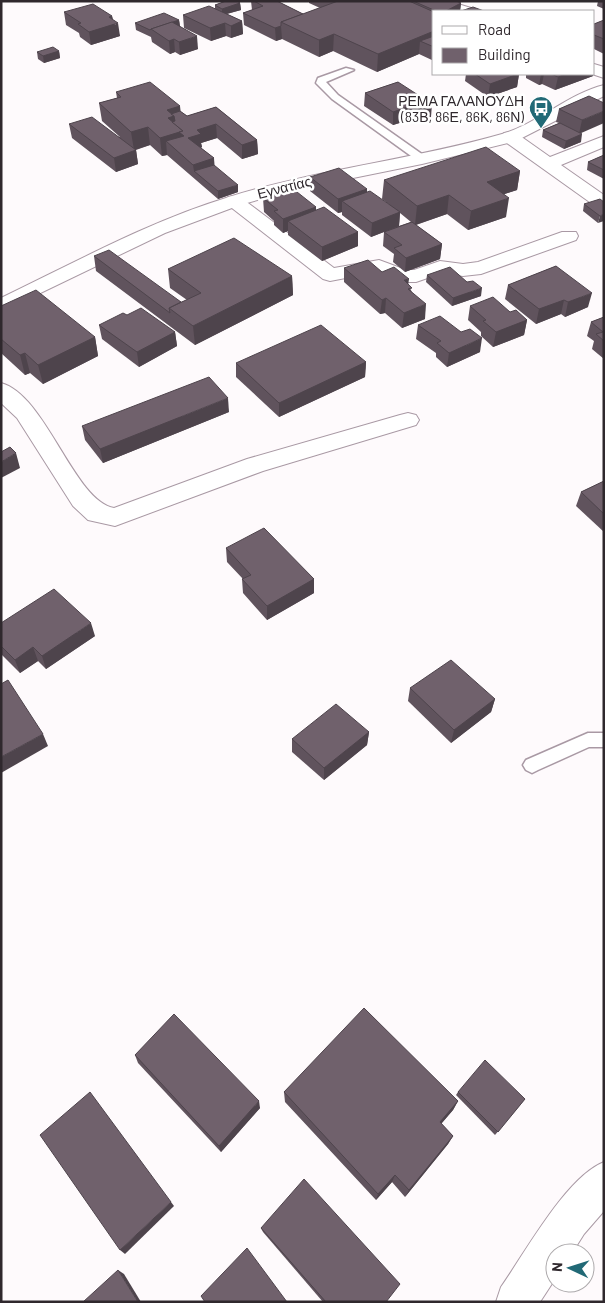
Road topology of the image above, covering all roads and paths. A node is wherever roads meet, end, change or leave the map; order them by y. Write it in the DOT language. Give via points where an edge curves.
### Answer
graph roads {
  1 [pos="349,70"];
  2 [pos="604,90"];
  3 [pos="510,137"];
  4 [pos="604,142"];
  5 [pos="422,159"];
  6 [pos="549,164"];
  7 [pos="234,201"];
  8 [pos="604,204"];
  9 [pos="569,236"];
  10 [pos="1,306"];
  11 [pos="1,390"];
  12 [pos="408,420"];
  13 [pos="604,740"];
  14 [pos="532,765"];
  15 [pos="604,1181"];
  16 [pos="516,1302"];
  1 -- 5 [label="lane" via="321,80 321,83 335,97"];
  2 -- 3 [label="street, Εγνατίας"];
  3 -- 5 [label="street, Εγνατίας"];
  3 -- 6 [label="street"];
  4 -- 6 [label="street"];
  5 -- 7 [label="street, Εγνατίας" via="286,186"];
  6 -- 8 [label="street"];
  7 -- 9 [label="street" via="330,275 379,266 403,276 440,268 480,268"];
  7 -- 10 [label="street, Εγνατίας" via="158,229"];
  11 -- 12 [label="street" via="25,413 82,500 97,514 115,518 255,465"];
  13 -- 14 [label="lane" via="588,740"];
  15 -- 16 [label="street" via="570,1220"];
}
